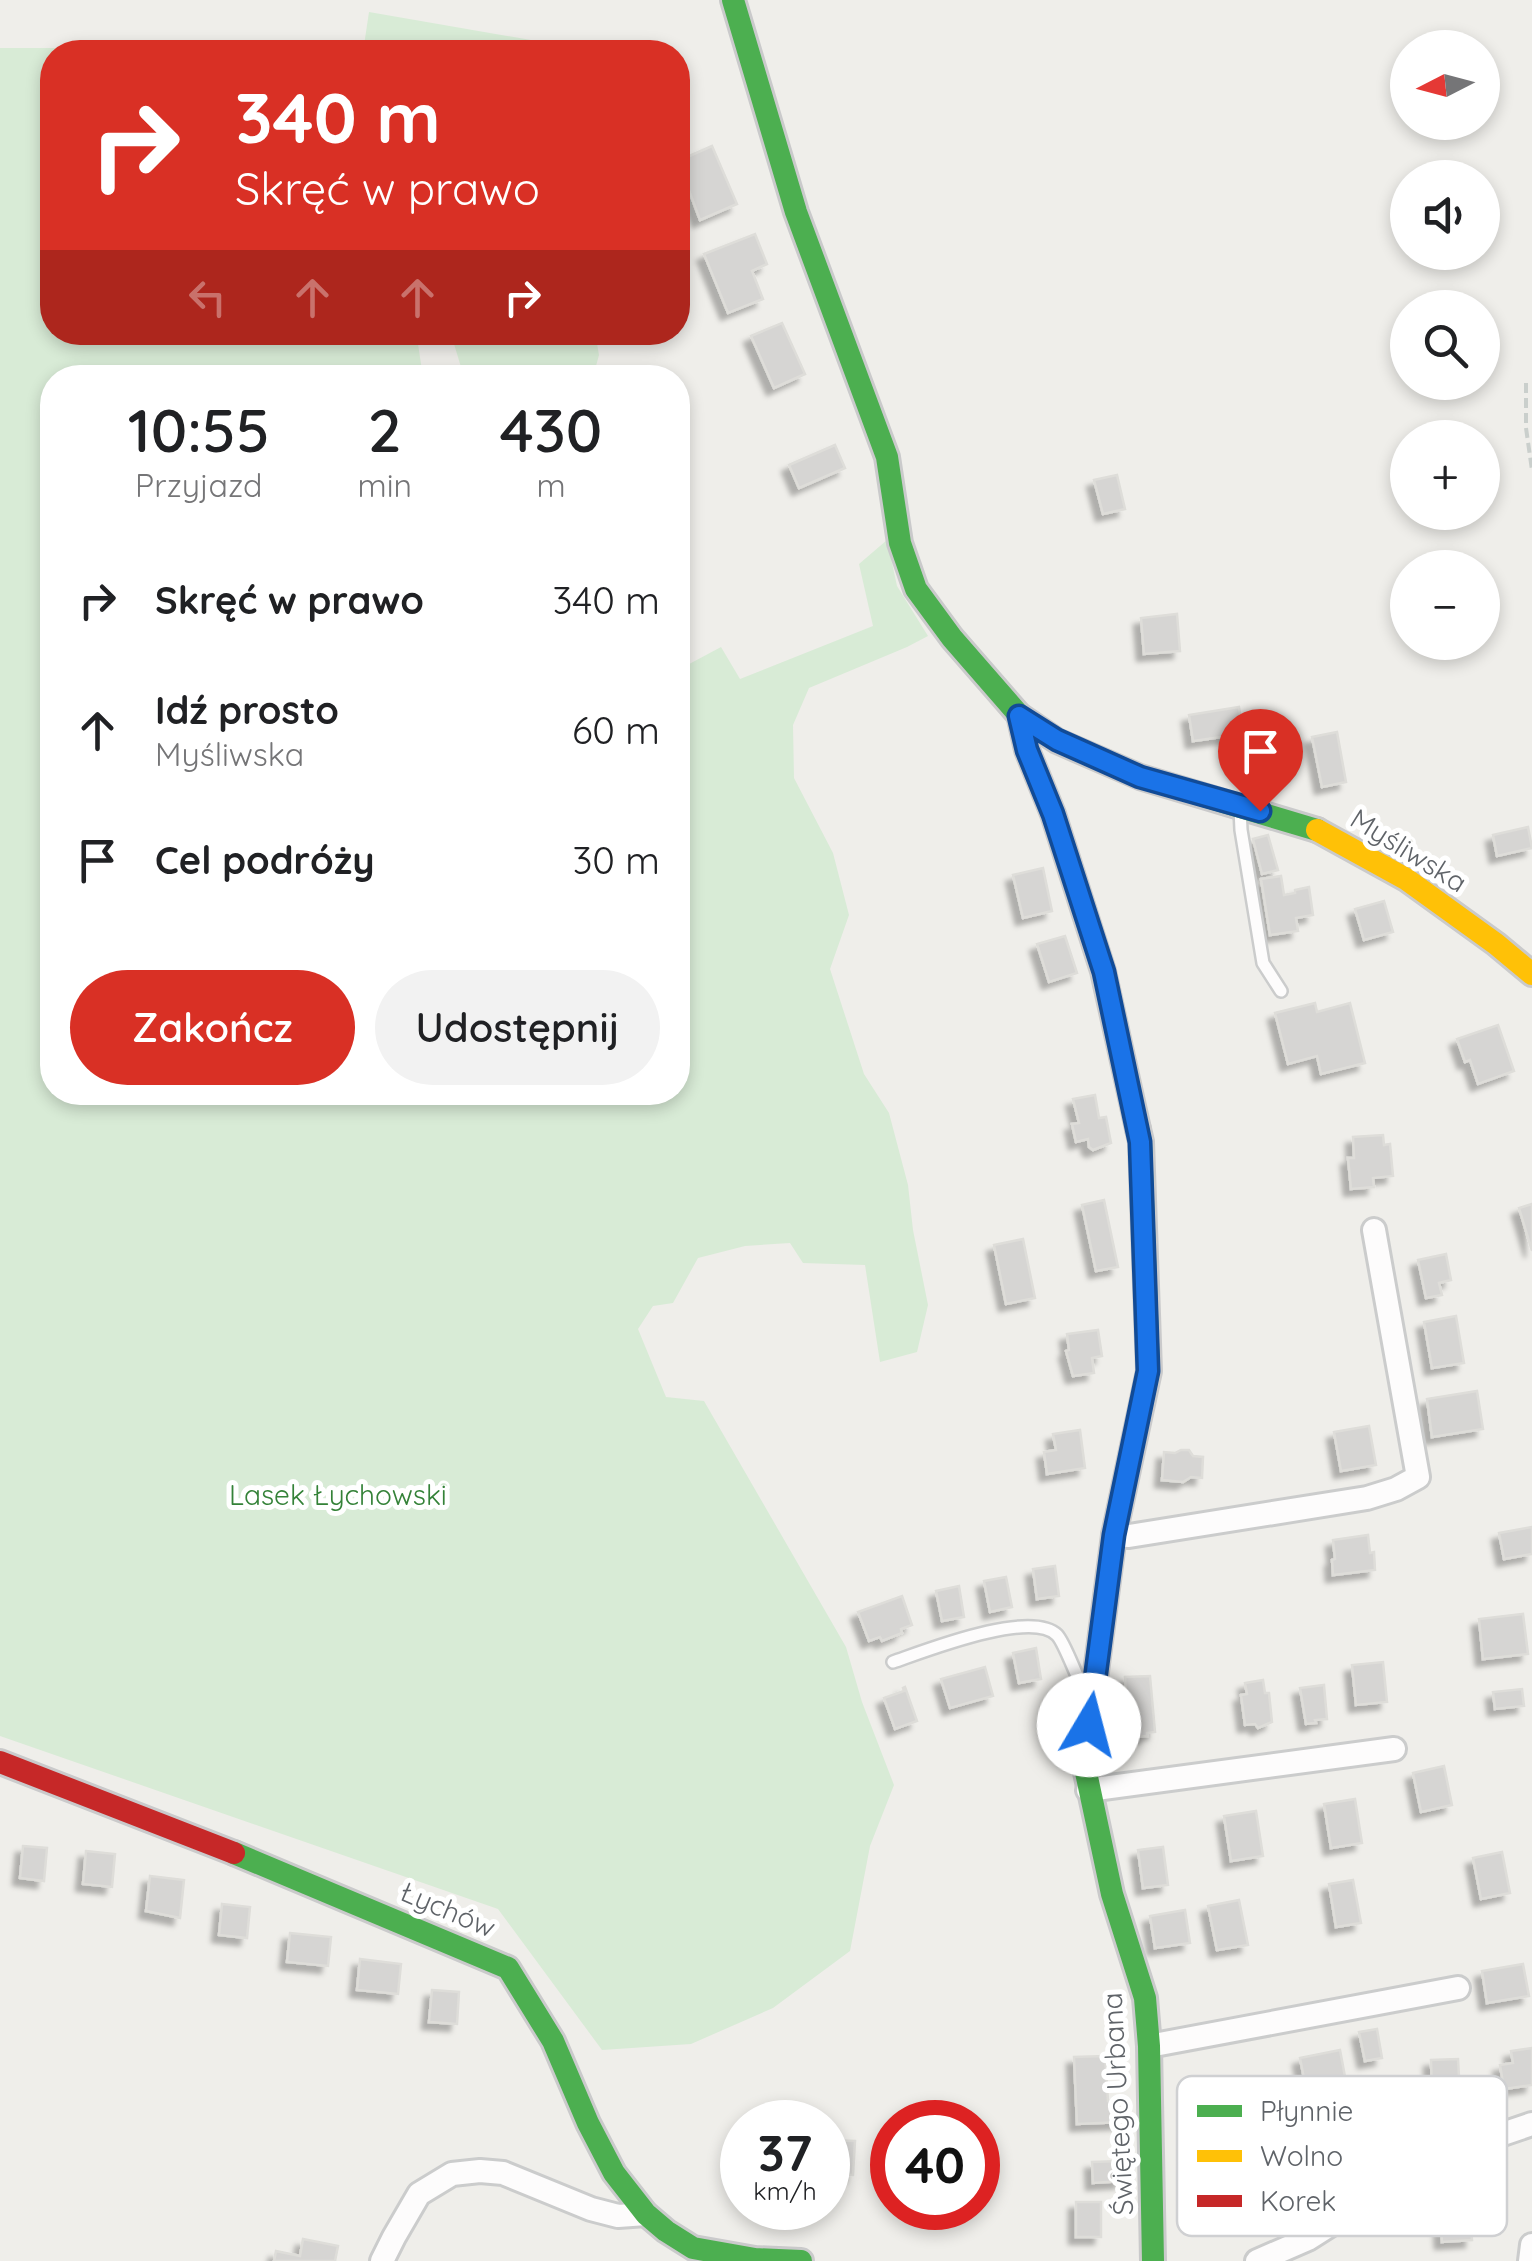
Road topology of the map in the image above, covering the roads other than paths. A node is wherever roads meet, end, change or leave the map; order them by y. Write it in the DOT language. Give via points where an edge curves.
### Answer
graph roads {
  1 [pos="734,0"];
  2 [pos="1019,716"];
  3 [pos="1240,805"];
  4 [pos="1532,974"];
  5 [pos="1282,990"];
  6 [pos="1374,1230"];
  7 [pos="1114,1535"];
  8 [pos="893,1662"];
  9 [pos="1094,1686"];
  10 [pos="1394,1749"];
  11 [pos="0,1762"];
  12 [pos="1088,1790"];
  13 [pos="1458,1988"];
  14 [pos="1149,2046"];
  15 [pos="1532,2124"];
  16 [pos="1507,2132"];
  17 [pos="646,2214"];
  18 [pos="1311,2236"];
  19 [pos="1308,2238"];
  20 [pos="1532,2244"];
  21 [pos="382,2261"];
  22 [pos="801,2261"];
  23 [pos="1153,2261"];
  24 [pos="1257,2261"];
  25 [pos="1317,2261"];
  26 [pos="1530,2261"];
  1 -- 2 [label="street" via="796,212 888,457 900,543 916,589"];
  2 -- 3 [label="street, Myśliwska" via="1140,777"];
  2 -- 7 [label="street, Świętego Urbana" via="1104,972 1140,1142 1148,1371"];
  3 -- 4 [label="street, Myśliwska" via="1357,849"];
  3 -- 5 [label="lane" via="1263,962"];
  6 -- 7 [label="street" via="1418,1477 1366,1498"];
  7 -- 9 [label="street, Świętego Urbana"];
  8 -- 9 [label="lane" via="1003,1628 1040,1626 1057,1635 1081,1684"];
  9 -- 12 [label="street, Świętego Urbana" via="1084,1764"];
  10 -- 12 [label="street"];
  11 -- 17 [label="street, Łychów" via="508,1968 553,2041 614,2174"];
  12 -- 14 [label="street, Świętego Urbana" via="1145,1998"];
  13 -- 14 [label="street"];
  14 -- 23 [label="street, Świętego Urbana"];
  15 -- 16 [label="street"];
  17 -- 21 [label="street" via="591,2209 503,2174 452,2174 419,2194"];
  17 -- 22 [label="street, Łychów" via="693,2248"];
  18 -- 19 [label="street"];
  19 -- 24 [label="street"];
  19 -- 25 [label="street"];
  20 -- 26 [label="street"];
}
